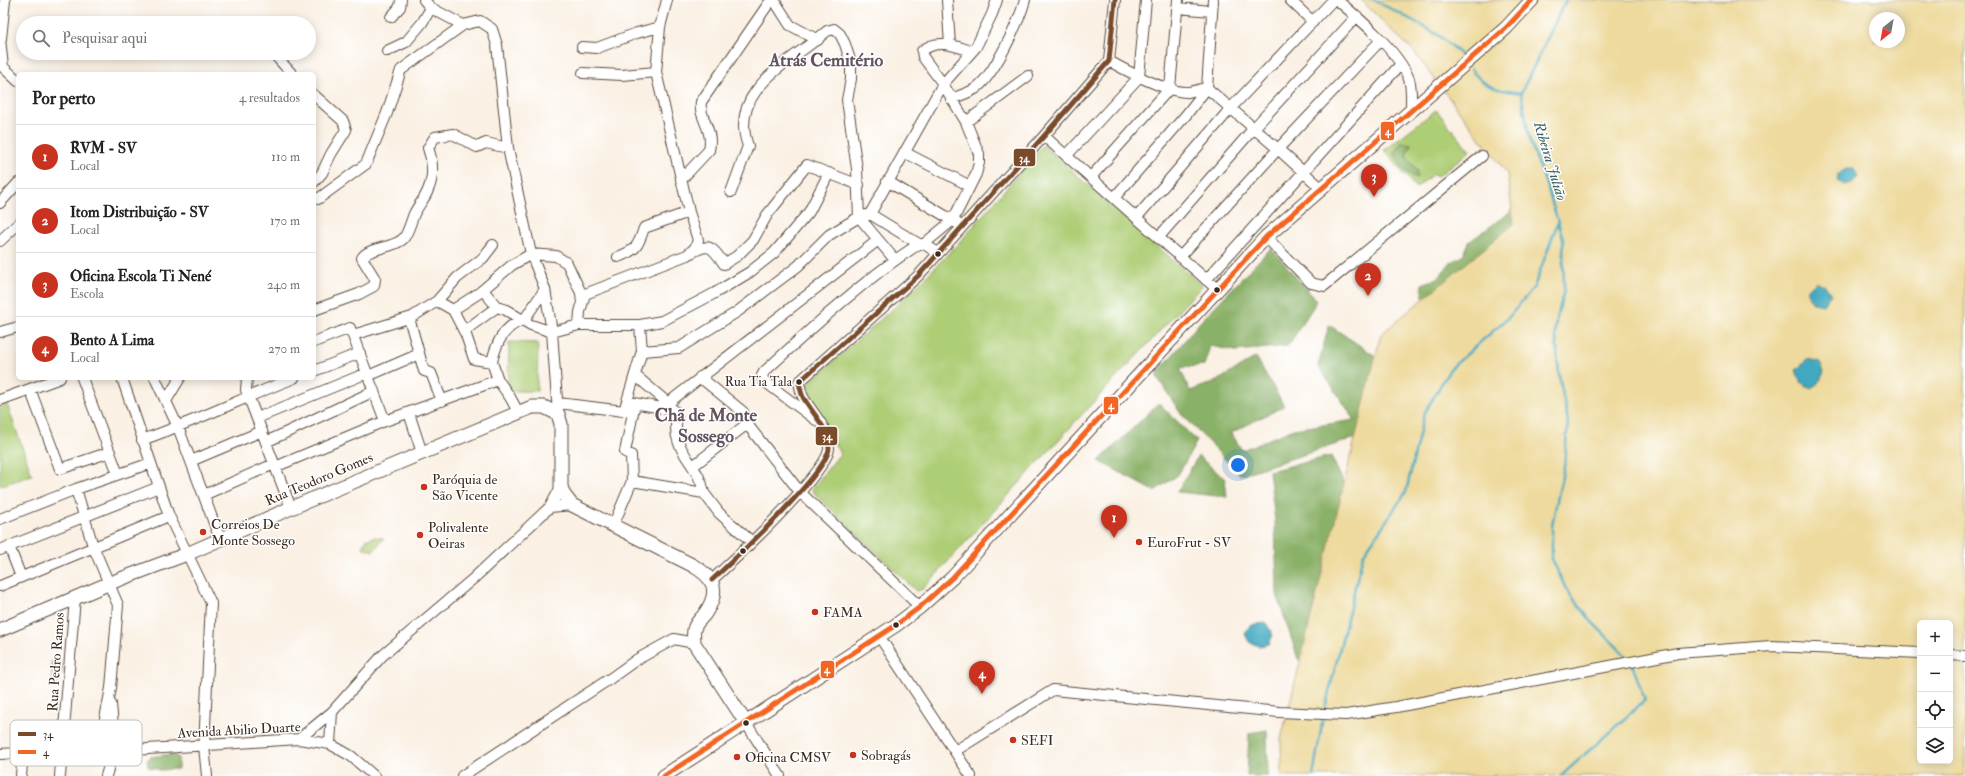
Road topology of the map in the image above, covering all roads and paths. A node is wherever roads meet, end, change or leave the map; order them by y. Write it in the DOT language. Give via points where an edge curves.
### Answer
graph roads {
  1 [pos="5,0"];
  2 [pos="401,0"];
  3 [pos="667,0"];
  4 [pos="771,0"];
  5 [pos="774,0"];
  6 [pos="947,0"];
  7 [pos="997,0"];
  8 [pos="1025,0"];
  9 [pos="1115,0"];
  10 [pos="1146,0"];
  11 [pos="1213,0"];
  12 [pos="1290,0"];
  13 [pos="1333,0"];
  14 [pos="1337,0"];
  15 [pos="1532,0"];
  16 [pos="427,4"];
  17 [pos="1177,4"];
  18 [pos="1212,11"];
  19 [pos="1356,16"];
  20 [pos="391,17"];
  21 [pos="1313,22"];
  22 [pos="463,25"];
  23 [pos="660,27"];
  24 [pos="0,39"];
  25 [pos="818,40"];
  26 [pos="1381,40"];
  27 [pos="950,45"];
  28 [pos="582,47"];
  29 [pos="387,51"];
  30 [pos="972,51"];
  31 [pos="279,60"];
  32 [pos="1108,62"];
  33 [pos="1400,65"];
  34 [pos="290,72"];
  35 [pos="656,72"];
  36 [pos="583,73"];
  37 [pos="1028,76"];
  38 [pos="1138,77"];
  39 [pos="16,79"];
  40 [pos="943,84"];
  41 [pos="1170,88"];
  42 [pos="1207,88"];
  43 [pos="316,97"];
  44 [pos="951,99"];
  45 [pos="1231,108"];
  46 [pos="1411,110"];
  47 [pos="966,122"];
  48 [pos="1254,128"];
  49 [pos="1044,136"];
  50 [pos="508,148"];
  51 [pos="1278,149"];
  52 [pos="904,152"];
  53 [pos="1067,155"];
  54 [pos="1482,156"];
  55 [pos="829,173"];
  56 [pos="1304,173"];
  57 [pos="1091,177"];
  58 [pos="316,180"];
  59 [pos="681,180"];
  60 [pos="887,181"];
  61 [pos="16,185"];
  62 [pos="858,185"];
  63 [pos="970,186"];
  64 [pos="1321,188"];
  65 [pos="731,192"];
  66 [pos="316,198"];
  67 [pos="1114,198"];
  68 [pos="0,203"];
  69 [pos="689,212"];
  70 [pos="870,214"];
  71 [pos="859,217"];
  72 [pos="1137,217"];
  73 [pos="953,220"];
  74 [pos="16,226"];
  75 [pos="962,227"];
  76 [pos="1266,237"];
  77 [pos="1158,238"];
  78 [pos="0,241"];
  79 [pos="877,241"];
  80 [pos="921,244"];
  81 [pos="494,245"];
  82 [pos="938,253"];
  83 [pos="531,254"];
  84 [pos="687,255"];
  85 [pos="618,257"];
  86 [pos="1180,257"];
  87 [pos="895,260"];
  88 [pos="1206,280"];
  89 [pos="545,289"];
  90 [pos="483,290"];
  91 [pos="1218,290"];
  92 [pos="437,301"];
  93 [pos="582,306"];
  94 [pos="497,307"];
  95 [pos="316,309"];
  96 [pos="453,310"];
  97 [pos="409,318"];
  98 [pos="524,320"];
  99 [pos="580,325"];
  100 [pos="640,325"];
  101 [pos="16,328"];
  102 [pos="464,331"];
  103 [pos="0,332"];
  104 [pos="552,332"];
  105 [pos="353,336"];
  106 [pos="316,341"];
  107 [pos="642,351"];
  108 [pos="360,353"];
  109 [pos="419,354"];
  110 [pos="492,362"];
  111 [pos="316,369"];
  112 [pos="368,374"];
  113 [pos="636,376"];
  114 [pos="700,377"];
  115 [pos="55,380"];
  116 [pos="83,380"];
  117 [pos="123,380"];
  118 [pos="156,380"];
  119 [pos="179,380"];
  120 [pos="247,380"];
  121 [pos="289,380"];
  122 [pos="498,380"];
  123 [pos="30,389"];
  124 [pos="374,391"];
  125 [pos="248,396"];
  126 [pos="0,400"];
  127 [pos="166,401"];
  128 [pos="442,402"];
  129 [pos="631,402"];
  130 [pos="671,407"];
  131 [pos="558,409"];
  132 [pos="518,412"];
  133 [pos="409,413"];
  134 [pos="257,418"];
  135 [pos="385,422"];
  136 [pos="747,424"];
  137 [pos="822,425"];
  138 [pos="178,428"];
  139 [pos="262,431"];
  140 [pos="142,440"];
  141 [pos="266,442"];
  142 [pos="110,452"];
  143 [pos="422,453"];
  144 [pos="191,461"];
  145 [pos="151,463"];
  146 [pos="275,466"];
  147 [pos="693,466"];
  148 [pos="118,474"];
  149 [pos="632,481"];
  150 [pos="159,487"];
  151 [pos="561,487"];
  152 [pos="76,489"];
  153 [pos="800,492"];
  154 [pos="704,493"];
  155 [pos="204,495"];
  156 [pos="572,505"];
  157 [pos="550,507"];
  158 [pos="291,508"];
  159 [pos="83,516"];
  160 [pos="169,516"];
  161 [pos="0,519"];
  162 [pos="613,526"];
  163 [pos="220,539"];
  164 [pos="752,542"];
  165 [pos="94,546"];
  166 [pos="5,548"];
  167 [pos="188,554"];
  168 [pos="21,577"];
  169 [pos="712,580"];
  170 [pos="110,584"];
  171 [pos="0,586"];
  172 [pos="75,598"];
  173 [pos="920,607"];
  174 [pos="0,630"];
  175 [pos="879,636"];
  176 [pos="694,643"];
  177 [pos="1917,653"];
  178 [pos="1953,655"];
  179 [pos="1965,656"];
  180 [pos="111,688"];
  181 [pos="332,712"];
  182 [pos="65,720"];
  183 [pos="105,720"];
  184 [pos="113,720"];
  185 [pos="746,723"];
  186 [pos="299,739"];
  187 [pos="330,744"];
  188 [pos="204,746"];
  189 [pos="142,750"];
  190 [pos="955,751"];
  191 [pos="10,753"];
  192 [pos="0,754"];
  193 [pos="22,766"];
  194 [pos="61,766"];
  195 [pos="104,766"];
  196 [pos="21,776"];
  197 [pos="60,776"];
  198 [pos="101,776"];
  199 [pos="207,776"];
  200 [pos="374,776"];
  201 [pos="462,776"];
  202 [pos="664,776"];
  203 [pos="780,776"];
  204 [pos="971,776"];
  1 -- 24 [label="street"];
  2 -- 20 [label="street" via="400,7"];
  3 -- 23 [label="street"];
  4 -- 59 [label="street" via="701,102 700,108 709,130 709,150"];
  5 -- 25 [label="street" via="790,24"];
  6 -- 27 [label="street"];
  7 -- 30 [label="street"];
  8 -- 44 [label="street" via="1009,40 989,73 975,89"];
  9 -- 32 [label="street"];
  10 -- 38 [label="street"];
  11 -- 18 [label="street"];
  12 -- 21 [label="street"];
  13 -- 21 [label="street"];
  14 -- 19 [label="street"];
  15 -- 46 [label="main road" via="1506,28"];
  16 -- 22 [label="street"];
  16 -- 29 [label="street" via="422,23 406,42"];
  17 -- 18 [label="street"];
  17 -- 41 [label="street"];
  18 -- 42 [label="street"];
  19 -- 26 [label="street"];
  19 -- 48 [label="street"];
  21 -- 45 [label="street"];
  22 -- 50 [label="street" via="480,21 492,29 497,45"];
  22 -- 66 [label="street" via="401,70 366,164"];
  23 -- 28 [label="street" via="597,48"];
  23 -- 35 [label="street"];
  24 -- 39 [label="street" via="3,67"];
  25 -- 62 [label="street" via="827,31 834,29 845,44 851,63 847,100"];
  25 -- 65 [label="street" via="778,68 749,100 744,133 748,146"];
  26 -- 33 [label="street"];
  26 -- 51 [label="street"];
  27 -- 30 [label="street"];
  27 -- 40 [label="street" via="938,44 922,51 923,57"];
  30 -- 40 [label="street"];
  31 -- 34 [label="street"];
  32 -- 38 [label="street"];
  32 -- 49 [label="street"];
  33 -- 46 [label="street" via="1409,79"];
  33 -- 56 [label="street"];
  35 -- 36 [label="street" via="622,75"];
  35 -- 59 [label="street"];
  37 -- 47 [label="street"];
  38 -- 41 [label="street"];
  38 -- 53 [label="street"];
  40 -- 44 [label="street"];
  40 -- 52 [label="street"];
  41 -- 42 [label="street" via="1187,92"];
  41 -- 57 [label="street"];
  42 -- 45 [label="street"];
  42 -- 67 [label="street"];
  43 -- 58 [label="street" via="343,121 346,130"];
  44 -- 47 [label="street"];
  45 -- 48 [label="street"];
  45 -- 72 [label="street"];
  46 -- 64 [label="main road"];
  47 -- 63 [label="street" via="980,154 976,174"];
  48 -- 51 [label="street"];
  48 -- 77 [label="street"];
  49 -- 53 [label="street"];
  49 -- 75 [label="street"];
  50 -- 83 [label="street"];
  50 -- 95 [label="street" via="486,144 477,147 452,134 435,137 428,148 432,157 428,190 403,239 368,252 362,258 374,279 374,286"];
  51 -- 56 [label="street"];
  51 -- 86 [label="street"];
  52 -- 60 [label="street"];
  52 -- 63 [label="street"];
  53 -- 57 [label="street"];
  54 -- 76 [label="street" via="1324,286 1312,283"];
  55 -- 62 [label="street"];
  55 -- 84 [label="street" via="810,165 805,166 767,215 753,240 737,256 724,264 714,249 708,246"];
  55 -- 100 [label="street" via="810,212 774,253 750,272 715,293 662,321"];
  56 -- 64 [label="street"];
  56 -- 88 [label="street"];
  57 -- 67 [label="street"];
  59 -- 69 [label="street"];
  60 -- 70 [label="street"];
  60 -- 73 [label="street"];
  61 -- 68 [label="street"];
  62 -- 71 [label="street"];
  63 -- 73 [label="street"];
  64 -- 76 [label="main road"];
  67 -- 72 [label="street"];
  69 -- 84 [label="street" via="698,240 695,248"];
  69 -- 85 [label="street" via="644,228 634,251"];
  70 -- 71 [label="street"];
  70 -- 80 [label="street"];
  71 -- 79 [label="street"];
  71 -- 107 [label="street" via="829,235 798,266 737,312 686,344 679,348"];
  72 -- 77 [label="street"];
  73 -- 75 [label="street"];
  73 -- 80 [label="street"];
  74 -- 78 [label="street"];
  75 -- 82 [label="street"];
  76 -- 91 [label="main road"];
  77 -- 86 [label="street"];
  79 -- 87 [label="street"];
  79 -- 114 [label="street"];
  80 -- 82 [label="street"];
  80 -- 87 [label="street"];
  81 -- 92 [label="street" via="483,258 457,278"];
  82 -- 137 [label="street" via="918,276 799,382 802,396"];
  83 -- 89 [label="street"];
  83 -- 90 [label="street" via="512,265"];
  83 -- 93 [label="street" via="556,256 568,263 581,293"];
  84 -- 93 [label="street" via="585,294"];
  86 -- 88 [label="street"];
  87 -- 137 [label="street" via="812,328 762,376 764,381"];
  88 -- 91 [label="street"];
  89 -- 98 [label="street"];
  89 -- 104 [label="street"];
  90 -- 94 [label="street"];
  90 -- 96 [label="street"];
  91 -- 173 [label="main road" via="953,577"];
  92 -- 96 [label="street"];
  92 -- 97 [label="street"];
  93 -- 99 [label="street"];
  94 -- 98 [label="street"];
  94 -- 102 [label="street"];
  96 -- 102 [label="street"];
  97 -- 105 [label="street"];
  97 -- 109 [label="street"];
  98 -- 104 [label="street"];
  98 -- 110 [label="street" via="514,323 504,333 495,346"];
  99 -- 100 [label="street"];
  99 -- 104 [label="street"];
  100 -- 107 [label="street"];
  101 -- 103 [label="street"];
  102 -- 110 [label="street" via="474,360"];
  104 -- 131 [label="street"];
  105 -- 106 [label="street" via="350,328"];
  105 -- 108 [label="street"];
  107 -- 113 [label="street"];
  108 -- 111 [label="street"];
  108 -- 112 [label="street"];
  109 -- 112 [label="street"];
  109 -- 128 [label="street" via="424,371 431,373"];
  110 -- 122 [label="street"];
  112 -- 124 [label="street"];
  112 -- 134 [label="street"];
  113 -- 129 [label="street"];
  113 -- 130 [label="street"];
  114 -- 130 [label="street"];
  114 -- 136 [label="street" via="743,412"];
  115 -- 123 [label="street"];
  116 -- 142 [label="street"];
  117 -- 140 [label="street"];
  118 -- 127 [label="street"];
  119 -- 127 [label="street"];
  120 -- 125 [label="street"];
  121 -- 125 [label="street"];
  122 -- 128 [label="street"];
  122 -- 132 [label="street"];
  123 -- 126 [label="street"];
  123 -- 142 [label="street" via="60,469"];
  124 -- 135 [label="street"];
  124 -- 141 [label="street"];
  125 -- 134 [label="street"];
  125 -- 138 [label="street"];
  127 -- 138 [label="street"];
  128 -- 133 [label="street"];
  129 -- 130 [label="street"];
  129 -- 131 [label="street" via="624,410"];
  129 -- 149 [label="street" via="625,452 631,455"];
  130 -- 147 [label="street" via="677,417 675,433 685,457"];
  131 -- 132 [label="main road, Rua Teodoro Gomes" via="532,406"];
  131 -- 151 [label="main road" via="561,424"];
  132 -- 143 [label="main road, Rua Teodoro Gomes"];
  133 -- 135 [label="street"];
  133 -- 143 [label="street"];
  134 -- 139 [label="street"];
  135 -- 146 [label="street"];
  136 -- 147 [label="street"];
  136 -- 153 [label="street"];
  137 -- 153 [label="street" via="828,440 828,457"];
  138 -- 140 [label="street"];
  138 -- 144 [label="street"];
  139 -- 141 [label="street"];
  139 -- 144 [label="street"];
  140 -- 145 [label="street"];
  141 -- 146 [label="street"];
  142 -- 148 [label="street"];
  143 -- 158 [label="main road, Rua Teodoro Gomes"];
  144 -- 155 [label="street"];
  145 -- 148 [label="street"];
  145 -- 150 [label="street"];
  146 -- 155 [label="street"];
  146 -- 158 [label="street"];
  147 -- 154 [label="street" via="701,479"];
  148 -- 152 [label="street"];
  149 -- 154 [label="street"];
  149 -- 162 [label="street"];
  150 -- 159 [label="street"];
  150 -- 160 [label="street"];
  151 -- 156 [label="main road"];
  151 -- 157 [label="street"];
  152 -- 159 [label="street"];
  152 -- 161 [label="street"];
  153 -- 164 [label="street"];
  153 -- 173 [label="street"];
  154 -- 164 [label="street" via="719,513"];
  155 -- 163 [label="street"];
  156 -- 157 [label="street"];
  156 -- 162 [label="main road"];
  157 -- 181 [label="street" via="474,578 382,656"];
  158 -- 163 [label="main road, Rua Teodoro Gomes"];
  159 -- 165 [label="street"];
  159 -- 166 [label="street"];
  160 -- 165 [label="street"];
  160 -- 167 [label="street"];
  162 -- 169 [label="main road" via="692,565"];
  163 -- 167 [label="main road, Rua Teodoro Gomes"];
  164 -- 169 [label="street"];
  165 -- 168 [label="street"];
  165 -- 170 [label="street"];
  166 -- 168 [label="street"];
  167 -- 170 [label="main road, Rua Teodoro Gomes"];
  167 -- 188 [label="street" via="211,603"];
  168 -- 171 [label="street"];
  169 -- 176 [label="main road" via="712,601 706,613 696,623"];
  170 -- 172 [label="main road, Rua Teodoro Gomes"];
  170 -- 180 [label="street" via="118,605"];
  172 -- 174 [label="main road, Rua Teodoro Gomes"];
  172 -- 182 [label="street, Rua Pedro Ramos"];
  173 -- 175 [label="main road"];
  175 -- 185 [label="main road"];
  175 -- 190 [label="street"];
  176 -- 185 [label="main road"];
  176 -- 201 [label="street" via="674,639 636,660"];
  177 -- 190 [label="street" via="1771,646 1721,648 1678,653 1396,708 1346,715 1279,712 1053,690"];
  178 -- 179 [label="street"];
  180 -- 183 [label="street"];
  180 -- 184 [label="street"];
  181 -- 186 [label="street"];
  181 -- 187 [label="street"];
  185 -- 202 [label="main road"];
  185 -- 203 [label="street"];
  186 -- 187 [label="street, Avenida Abilio Duarte"];
  186 -- 188 [label="street, Avenida Abilio Duarte"];
  187 -- 200 [label="street, Avenida Abilio Duarte" via="351,756"];
  188 -- 189 [label="street, Avenida Abilio Duarte"];
  188 -- 199 [label="street"];
  190 -- 204 [label="street"];
  191 -- 192 [label="street"];
  193 -- 196 [label="street"];
  194 -- 197 [label="street, Rua Pedro Ramos"];
  195 -- 198 [label="street"];
}
